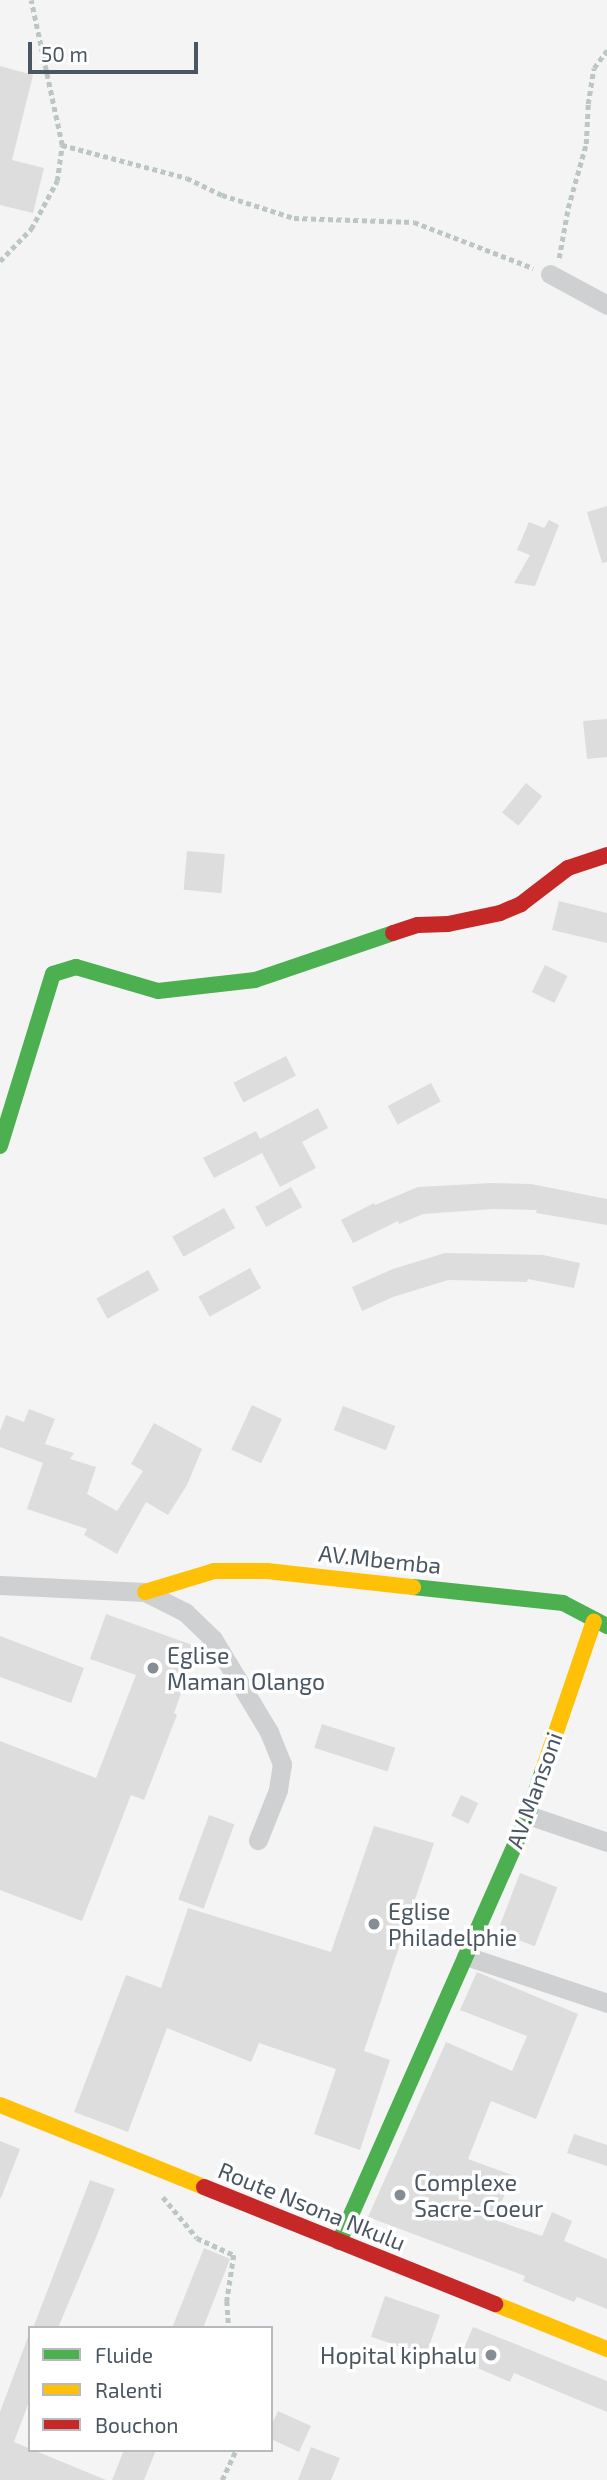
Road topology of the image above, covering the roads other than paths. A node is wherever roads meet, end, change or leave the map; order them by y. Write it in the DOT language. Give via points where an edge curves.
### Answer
graph roads {
  1 [pos="550,274"];
  2 [pos="607,306"];
  3 [pos="607,855"];
  4 [pos="0,1146"];
  5 [pos="0,1585"];
  6 [pos="145,1592"];
  7 [pos="600,1623"];
  8 [pos="528,1815"];
  9 [pos="258,1840"];
  10 [pos="607,1842"];
  11 [pos="466,1956"];
  12 [pos="607,2003"];
  13 [pos="0,2105"];
  14 [pos="339,2242"];
  15 [pos="607,2349"];
  1 -- 2 [label="street"];
  3 -- 4 [label="street" via="569,868 521,904 500,913 418,925 256,980 158,991 76,967 53,974"];
  5 -- 6 [label="street"];
  6 -- 7 [label="street, AV.Mbemba" via="214,1571 267,1571 563,1603"];
  6 -- 9 [label="street" via="185,1612 213,1639 270,1732 282,1763 278,1790"];
  7 -- 8 [label="street, AV.Mansoni"];
  8 -- 10 [label="street"];
  8 -- 11 [label="street, AV.Mansoni"];
  11 -- 12 [label="street"];
  11 -- 14 [label="street, AV.Mansoni"];
  13 -- 14 [label="street, Route Nsona Nkulu"];
  14 -- 15 [label="street, Route Nsona Nkulu"];
}
